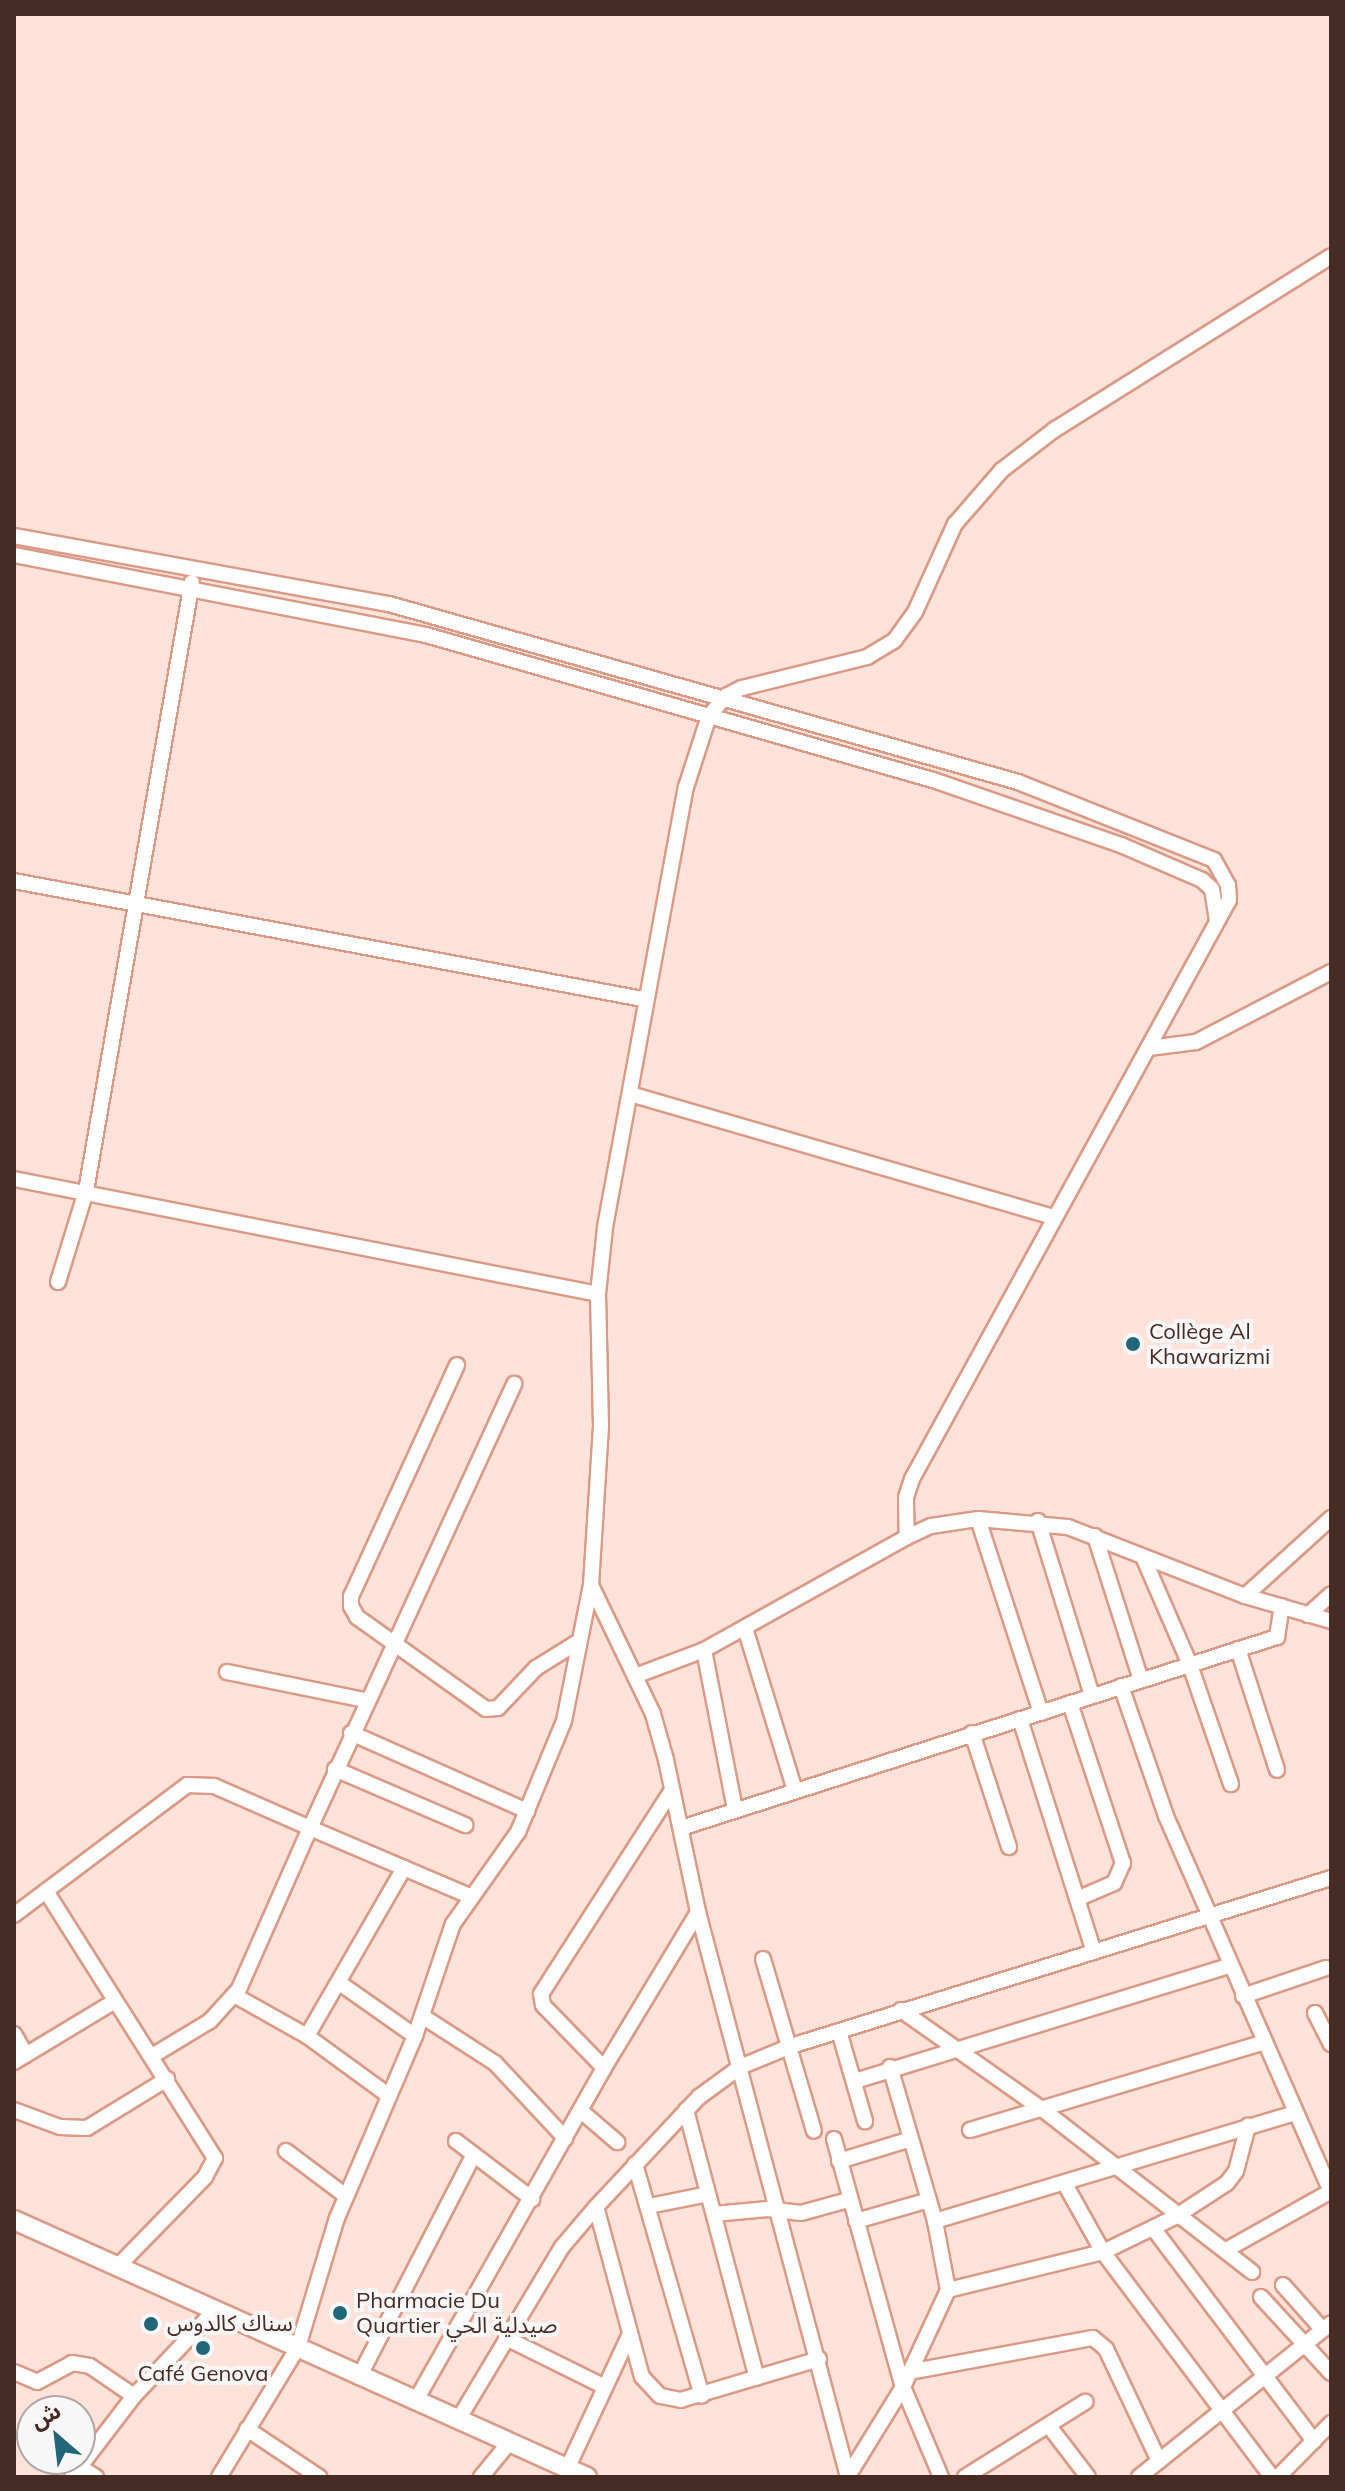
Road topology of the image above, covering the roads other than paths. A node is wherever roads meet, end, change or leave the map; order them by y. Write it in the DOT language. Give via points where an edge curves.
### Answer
graph roads {
  1 [pos="1331,256"];
  2 [pos="14,536"];
  3 [pos="14,555"];
  4 [pos="194,570"];
  5 [pos="190,590"];
  6 [pos="726,696"];
  7 [pos="709,716"];
  8 [pos="14,881"];
  9 [pos="139,904"];
  10 [pos="1218,923"];
  11 [pos="1331,972"];
  12 [pos="643,999"];
  13 [pos="1149,1048"];
  14 [pos="630,1094"];
  15 [pos="14,1179"];
  16 [pos="86,1191"];
  17 [pos="1054,1217"];
  18 [pos="58,1282"];
  19 [pos="598,1294"];
  20 [pos="457,1365"];
  21 [pos="514,1384"];
  22 [pos="1331,1518"];
  23 [pos="978,1519"];
  24 [pos="1038,1521"];
  25 [pos="1095,1536"];
  26 [pos="907,1537"];
  27 [pos="1144,1559"];
  28 [pos="591,1585"];
  29 [pos="1331,1594"];
  30 [pos="1245,1596"];
  31 [pos="1282,1606"];
  32 [pos="1308,1615"];
  33 [pos="1331,1621"];
  34 [pos="745,1628"];
  35 [pos="576,1643"];
  36 [pos="395,1644"];
  37 [pos="1238,1649"];
  38 [pos="704,1650"];
  39 [pos="1190,1665"];
  40 [pos="227,1672"];
  41 [pos="635,1676"];
  42 [pos="1141,1680"];
  43 [pos="1121,1686"];
  44 [pos="1092,1695"];
  45 [pos="365,1700"];
  46 [pos="1070,1703"];
  47 [pos="1041,1713"];
  48 [pos="1020,1719"];
  49 [pos="351,1733"];
  50 [pos="972,1733"];
  51 [pos="335,1769"];
  52 [pos="1277,1770"];
  53 [pos="1231,1784"];
  54 [pos="672,1790"];
  55 [pos="795,1791"];
  56 [pos="735,1810"];
  57 [pos="527,1811"];
  58 [pos="465,1825"];
  59 [pos="310,1828"];
  60 [pos="681,1828"];
  61 [pos="1009,1847"];
  62 [pos="404,1868"];
  63 [pos="1331,1878"];
  64 [pos="46,1891"];
  65 [pos="472,1897"];
  66 [pos="1077,1899"];
  67 [pos="698,1912"];
  68 [pos="14,1915"];
  69 [pos="1209,1917"];
  70 [pos="1094,1952"];
  71 [pos="763,1959"];
  72 [pos="1229,1966"];
  73 [pos="1326,1968"];
  74 [pos="341,1984"];
  75 [pos="234,1995"];
  76 [pos="1243,1996"];
  77 [pos="115,2001"];
  78 [pos="901,2010"];
  79 [pos="1315,2013"];
  80 [pos="422,2016"];
  81 [pos="839,2031"];
  82 [pos="14,2034"];
  83 [pos="307,2036"];
  84 [pos="415,2036"];
  85 [pos="1265,2042"];
  86 [pos="1331,2044"];
  87 [pos="791,2046"];
  88 [pos="952,2048"];
  89 [pos="152,2056"];
  90 [pos="20,2059"];
  91 [pos="740,2067"];
  92 [pos="890,2067"];
  93 [pos="604,2068"];
  94 [pos="167,2079"];
  95 [pos="855,2081"];
  96 [pos="388,2095"];
  97 [pos="1042,2109"];
  98 [pos="14,2110"];
  99 [pos="686,2110"];
  100 [pos="581,2111"];
  101 [pos="1294,2113"];
  102 [pos="865,2121"];
  103 [pos="1248,2126"];
  104 [pos="970,2130"];
  105 [pos="814,2131"];
  106 [pos="565,2138"];
  107 [pos="834,2139"];
  108 [pos="908,2140"];
  109 [pos="456,2141"];
  110 [pos="617,2142"];
  111 [pos="286,2151"];
  112 [pos="473,2156"];
  113 [pos="839,2161"];
  114 [pos="635,2164"];
  115 [pos="1116,2168"];
  116 [pos="1327,2172"];
  117 [pos="1065,2184"];
  118 [pos="1331,2191"];
  119 [pos="708,2194"];
  120 [pos="346,2196"];
  121 [pos="532,2199"];
  122 [pos="848,2200"];
  123 [pos="929,2200"];
  124 [pos="649,2206"];
  125 [pos="596,2207"];
  126 [pos="776,2212"];
  127 [pos="714,2214"];
  128 [pos="1175,2217"];
  129 [pos="14,2220"];
  130 [pos="856,2221"];
  131 [pos="935,2221"];
  132 [pos="1153,2228"];
  133 [pos="1226,2250"];
  134 [pos="1103,2252"];
  135 [pos="118,2266"];
  136 [pos="1252,2272"];
  137 [pos="1283,2285"];
  138 [pos="948,2290"];
  139 [pos="1261,2297"];
  140 [pos="215,2310"];
  141 [pos="1327,2326"];
  142 [pos="629,2336"];
  143 [pos="506,2338"];
  144 [pos="1304,2345"];
  145 [pos="298,2347"];
  146 [pos="819,2359"];
  147 [pos="1330,2370"];
  148 [pos="14,2372"];
  149 [pos="909,2372"];
  150 [pos="1263,2374"];
  151 [pos="359,2377"];
  152 [pos="757,2378"];
  153 [pos="605,2387"];
  154 [pos="903,2387"];
  155 [pos="134,2396"];
  156 [pos="702,2396"];
  157 [pos="415,2402"];
  158 [pos="1085,2402"];
  159 [pos="1218,2411"];
  160 [pos="458,2420"];
  161 [pos="1331,2423"];
  162 [pos="1049,2426"];
  163 [pos="247,2429"];
  164 [pos="1314,2441"];
  165 [pos="508,2444"];
  166 [pos="96,2446"];
  167 [pos="1159,2461"];
  168 [pos="567,2469"];
  169 [pos="221,2476"];
  170 [pos="319,2477"];
  171 [pos="481,2477"];
  172 [pos="587,2477"];
  173 [pos="848,2477"];
  174 [pos="941,2477"];
  175 [pos="965,2477"];
  176 [pos="1088,2477"];
  177 [pos="1139,2477"];
  178 [pos="1272,2477"];
  179 [pos="1278,2477"];
  1 -- 6 [label="street" via="1054,430 1002,470 961,515 904,631 884,649 761,681"];
  2 -- 4 [label="street"];
  3 -- 5 [label="street"];
  4 -- 5 [label="street"];
  4 -- 6 [label="street" via="389,604"];
  5 -- 7 [label="street" via="426,635"];
  5 -- 9 [label="street"];
  6 -- 7 [label="street"];
  6 -- 10 [label="street" via="833,732 1018,782 1196,850 1214,860 1228,885 1229,900"];
  7 -- 10 [label="street" via="1001,802 1133,850 1212,889"];
  7 -- 12 [label="street" via="693,753"];
  8 -- 9 [label="street"];
  9 -- 12 [label="street"];
  9 -- 16 [label="street"];
  10 -- 13 [label="street"];
  11 -- 13 [label="street" via="1196,1042"];
  12 -- 14 [label="street"];
  13 -- 17 [label="street"];
  14 -- 17 [label="street"];
  14 -- 19 [label="street"];
  15 -- 16 [label="street"];
  16 -- 18 [label="street"];
  16 -- 19 [label="street"];
  17 -- 26 [label="street" via="912,1479 906,1498"];
  19 -- 28 [label="street" via="601,1426"];
  20 -- 36 [label="street" via="351,1596 357,1617"];
  21 -- 36 [label="street"];
  22 -- 30 [label="street"];
  23 -- 24 [label="street"];
  23 -- 26 [label="street" via="931,1526"];
  23 -- 47 [label="street"];
  24 -- 25 [label="street"];
  24 -- 44 [label="street"];
  25 -- 27 [label="street"];
  25 -- 42 [label="street"];
  26 -- 34 [label="street"];
  27 -- 30 [label="street"];
  27 -- 39 [label="street"];
  28 -- 35 [label="street"];
  28 -- 41 [label="street"];
  29 -- 32 [label="street"];
  30 -- 31 [label="street"];
  31 -- 32 [label="street"];
  31 -- 37 [label="street" via="1277,1637"];
  32 -- 33 [label="street"];
  34 -- 38 [label="street"];
  34 -- 55 [label="street"];
  35 -- 36 [label="street" via="536,1668 498,1708 486,1709"];
  35 -- 57 [label="street" via="564,1721"];
  36 -- 45 [label="street"];
  37 -- 39 [label="street"];
  37 -- 52 [label="street"];
  38 -- 41 [label="street"];
  38 -- 56 [label="street"];
  39 -- 42 [label="street"];
  39 -- 53 [label="street"];
  40 -- 45 [label="street"];
  41 -- 54 [label="street" via="653,1714"];
  42 -- 43 [label="street"];
  43 -- 44 [label="street"];
  43 -- 69 [label="street" via="1166,1816"];
  44 -- 46 [label="street"];
  45 -- 49 [label="street"];
  46 -- 47 [label="street"];
  46 -- 66 [label="street" via="1123,1863 1114,1883"];
  47 -- 48 [label="street"];
  48 -- 50 [label="street"];
  48 -- 66 [label="street"];
  49 -- 51 [label="street"];
  49 -- 57 [label="street"];
  50 -- 55 [label="street"];
  50 -- 61 [label="street"];
  51 -- 58 [label="street"];
  51 -- 59 [label="street"];
  54 -- 60 [label="street"];
  54 -- 93 [label="street" via="541,1994 543,2005"];
  55 -- 56 [label="street"];
  56 -- 60 [label="street"];
  57 -- 65 [label="street"];
  59 -- 62 [label="street"];
  59 -- 64 [label="street" via="214,1786 187,1785"];
  59 -- 75 [label="street" via="254,1962"];
  60 -- 67 [label="street"];
  62 -- 65 [label="street"];
  62 -- 74 [label="street"];
  63 -- 69 [label="street"];
  64 -- 68 [label="street"];
  64 -- 77 [label="street"];
  65 -- 80 [label="street" via="453,1924"];
  66 -- 70 [label="street"];
  67 -- 91 [label="street"];
  67 -- 93 [label="street"];
  69 -- 70 [label="street"];
  69 -- 72 [label="street"];
  70 -- 78 [label="street"];
  71 -- 87 [label="street"];
  72 -- 76 [label="street"];
  72 -- 88 [label="street"];
  73 -- 76 [label="street"];
  74 -- 83 [label="street"];
  74 -- 84 [label="street"];
  75 -- 83 [label="street"];
  75 -- 89 [label="street" via="210,2021"];
  76 -- 85 [label="street"];
  77 -- 89 [label="street"];
  77 -- 90 [label="street"];
  78 -- 81 [label="street"];
  78 -- 88 [label="street"];
  79 -- 86 [label="street"];
  80 -- 84 [label="street"];
  80 -- 106 [label="street" via="495,2063"];
  81 -- 87 [label="street"];
  81 -- 95 [label="street"];
  82 -- 90 [label="street"];
  83 -- 96 [label="street"];
  84 -- 96 [label="street"];
  85 -- 97 [label="street"];
  85 -- 101 [label="street"];
  87 -- 91 [label="street"];
  87 -- 105 [label="street"];
  88 -- 92 [label="street"];
  88 -- 97 [label="street"];
  89 -- 94 [label="street"];
  91 -- 99 [label="street"];
  91 -- 126 [label="street"];
  92 -- 95 [label="street"];
  92 -- 108 [label="street"];
  93 -- 100 [label="street"];
  94 -- 98 [label="street" via="87,2128 60,2127"];
  94 -- 135 [label="street" via="215,2158 205,2177"];
  95 -- 102 [label="street"];
  96 -- 120 [label="street"];
  97 -- 104 [label="street"];
  97 -- 115 [label="street"];
  99 -- 114 [label="street"];
  99 -- 119 [label="street"];
  100 -- 106 [label="street"];
  100 -- 110 [label="street"];
  101 -- 103 [label="street"];
  101 -- 116 [label="street"];
  103 -- 115 [label="street"];
  103 -- 128 [label="street" via="1236,2171 1227,2183"];
  106 -- 121 [label="street"];
  107 -- 113 [label="street"];
  108 -- 113 [label="street"];
  108 -- 123 [label="street"];
  109 -- 112 [label="street"];
  111 -- 120 [label="street"];
  112 -- 121 [label="street"];
  112 -- 151 [label="street"];
  113 -- 122 [label="street"];
  114 -- 124 [label="street"];
  114 -- 125 [label="street"];
  115 -- 117 [label="street"];
  115 -- 128 [label="street"];
  116 -- 118 [label="street"];
  117 -- 131 [label="street"];
  117 -- 134 [label="street"];
  118 -- 133 [label="street"];
  119 -- 124 [label="street"];
  119 -- 127 [label="street"];
  120 -- 145 [label="street"];
  121 -- 157 [label="street"];
  122 -- 126 [label="street" via="801,2213"];
  122 -- 130 [label="street"];
  123 -- 130 [label="street"];
  123 -- 131 [label="street"];
  124 -- 156 [label="street"];
  125 -- 142 [label="street"];
  125 -- 143 [label="street" via="562,2247"];
  126 -- 127 [label="street"];
  126 -- 146 [label="street"];
  127 -- 152 [label="street"];
  128 -- 132 [label="street"];
  128 -- 133 [label="street"];
  129 -- 135 [label="main road"];
  130 -- 154 [label="street"];
  131 -- 138 [label="street"];
  132 -- 134 [label="street"];
  132 -- 150 [label="street"];
  133 -- 136 [label="street"];
  134 -- 138 [label="street"];
  134 -- 159 [label="street"];
  135 -- 140 [label="main road"];
  137 -- 141 [label="street"];
  138 -- 149 [label="street"];
  139 -- 144 [label="street"];
  140 -- 145 [label="main road"];
  140 -- 155 [label="street"];
  141 -- 144 [label="street"];
  142 -- 153 [label="street"];
  142 -- 156 [label="street" via="652,2390 670,2400"];
  143 -- 153 [label="street"];
  143 -- 160 [label="street"];
  144 -- 147 [label="street"];
  144 -- 150 [label="street"];
  145 -- 151 [label="main road"];
  145 -- 163 [label="street"];
  146 -- 152 [label="street"];
  146 -- 173 [label="street"];
  148 -- 155 [label="street" via="37,2382 72,2363 90,2366"];
  149 -- 154 [label="street"];
  149 -- 167 [label="street" via="1093,2338 1106,2349"];
  150 -- 159 [label="street"];
  150 -- 164 [label="street"];
  151 -- 157 [label="main road"];
  152 -- 156 [label="street"];
  153 -- 168 [label="street"];
  154 -- 173 [label="street"];
  154 -- 174 [label="street"];
  155 -- 166 [label="street"];
  157 -- 160 [label="main road"];
  158 -- 162 [label="street"];
  159 -- 167 [label="street"];
  159 -- 178 [label="street"];
  160 -- 165 [label="main road"];
  161 -- 164 [label="street"];
  162 -- 175 [label="street"];
  162 -- 176 [label="street"];
  163 -- 169 [label="street"];
  163 -- 170 [label="street"];
  164 -- 179 [label="street"];
  165 -- 168 [label="main road"];
  165 -- 171 [label="street"];
  167 -- 177 [label="street"];
  168 -- 172 [label="main road"];
}
